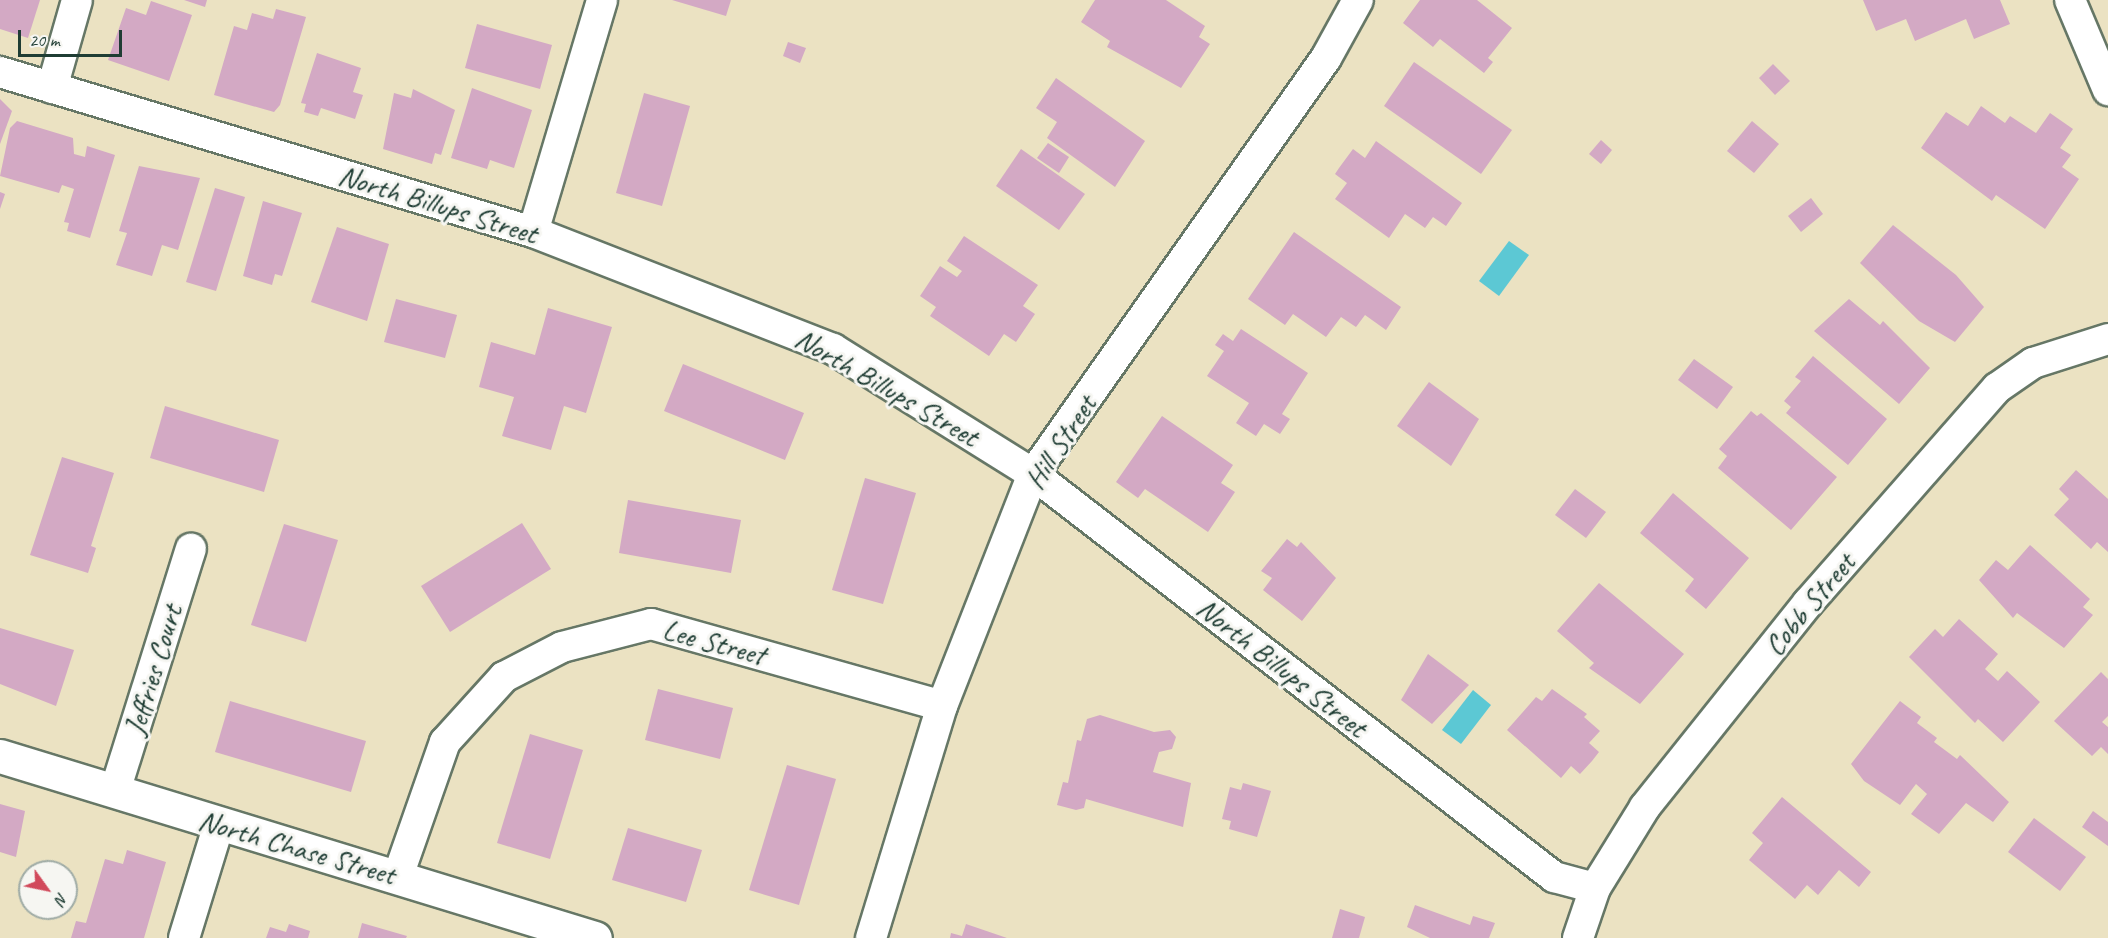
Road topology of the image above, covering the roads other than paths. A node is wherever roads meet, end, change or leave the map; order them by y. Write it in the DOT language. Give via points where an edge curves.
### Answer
graph roads {
  1 [pos="77,0"];
  2 [pos="602,0"];
  3 [pos="1358,0"];
  4 [pos="2070,0"];
  5 [pos="0,72"];
  6 [pos="52,88"];
  7 [pos="2108,90"];
  8 [pos="533,232"];
  9 [pos="2108,339"];
  10 [pos="1033,474"];
  11 [pos="191,549"];
  12 [pos="942,706"];
  13 [pos="0,756"];
  14 [pos="115,791"];
  15 [pos="219,824"];
  16 [pos="398,876"];
  17 [pos="1595,888"];
  18 [pos="184,938"];
  19 [pos="595,938"];
  20 [pos="871,938"];
  21 [pos="1578,938"];
  1 -- 6 [label="street"];
  2 -- 8 [label="street"];
  3 -- 10 [label="street, Hill Street" via="1319,68"];
  4 -- 7 [label="street"];
  5 -- 6 [label="street, North Billups Street"];
  6 -- 8 [label="street, North Billups Street"];
  8 -- 10 [label="street, North Billups Street" via="833,349"];
  9 -- 17 [label="street, Cobb Street" via="2033,363 1997,388 1710,723 1645,807"];
  10 -- 12 [label="street, Hill Street"];
  10 -- 17 [label="street, North Billups Street" via="1554,877"];
  11 -- 14 [label="street, Jeffries Court"];
  12 -- 16 [label="street, Lee Street" via="651,624 562,647 504,677 445,742"];
  12 -- 20 [label="street, Hill Street"];
  13 -- 14 [label="street, North Chase Street"];
  14 -- 15 [label="street, North Chase Street"];
  15 -- 16 [label="street, North Chase Street"];
  15 -- 18 [label="street"];
  16 -- 19 [label="street, North Chase Street"];
  17 -- 21 [label="street, Cobb Street"];
}
